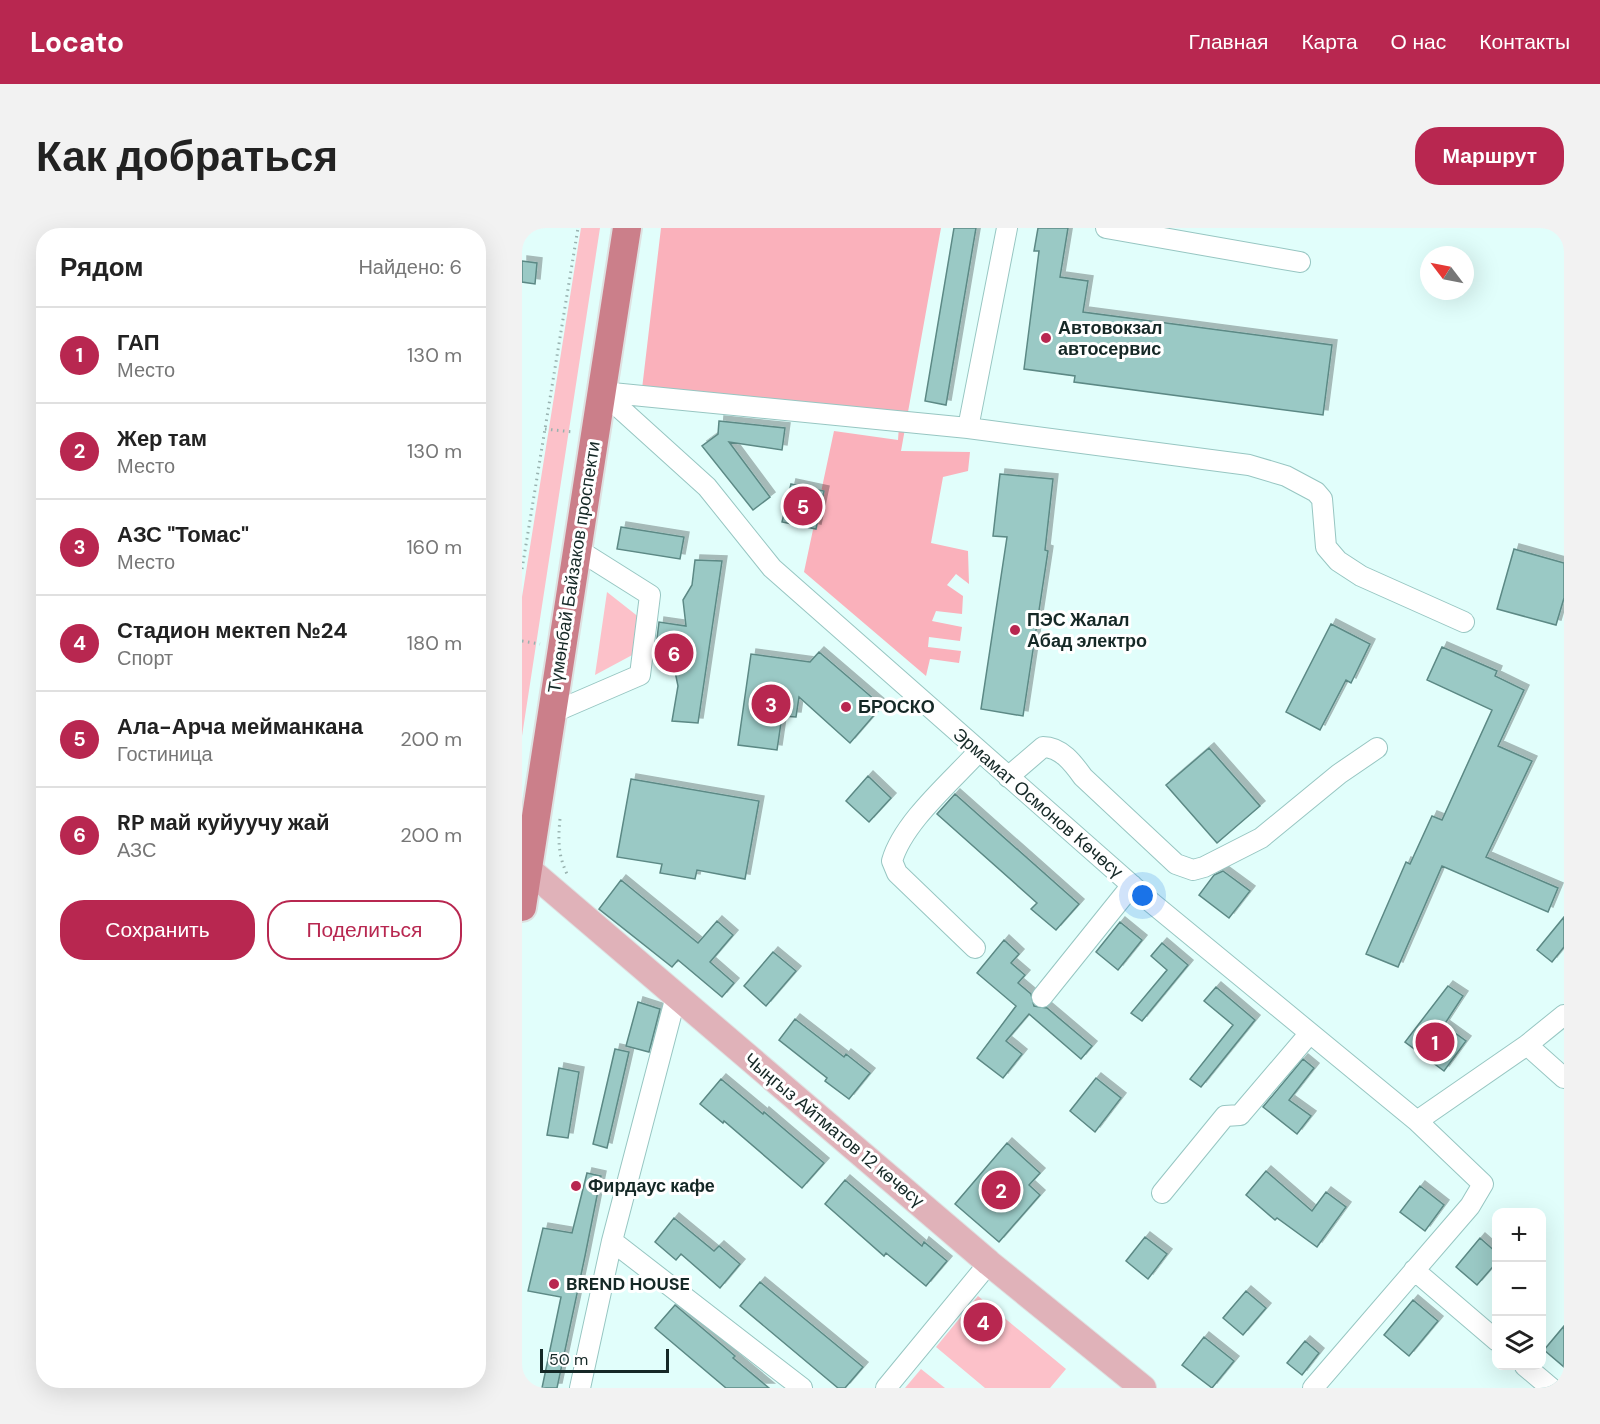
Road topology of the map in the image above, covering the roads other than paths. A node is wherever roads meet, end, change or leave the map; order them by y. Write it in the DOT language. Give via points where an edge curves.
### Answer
graph roads {
  1 [pos="627,228"];
  2 [pos="1007,228"];
  3 [pos="1106,228"];
  4 [pos="1300,262"];
  5 [pos="602,392"];
  6 [pos="968,428"];
  7 [pos="577,549"];
  8 [pos="1464,622"];
  9 [pos="552,713"];
  10 [pos="1377,748"];
  11 [pos="979,752"];
  12 [pos="1008,777"];
  13 [pos="540,805"];
  14 [pos="528,869"];
  15 [pos="1132,885"];
  16 [pos="522,907"];
  17 [pos="975,948"];
  18 [pos="676,996"];
  19 [pos="1042,998"];
  20 [pos="1564,1015"];
  21 [pos="1310,1033"];
  22 [pos="1527,1045"];
  23 [pos="1564,1078"];
  24 [pos="1417,1121"];
  25 [pos="1162,1192"];
  26 [pos="612,1241"];
  27 [pos="989,1263"];
  28 [pos="1414,1270"];
  29 [pos="1492,1337"];
  30 [pos="1531,1370"];
  31 [pos="580,1388"];
  32 [pos="802,1388"];
  33 [pos="886,1388"];
  34 [pos="1143,1388"];
  35 [pos="1313,1388"];
  36 [pos="1551,1388"];
  1 -- 5 [label="highway, Түмөнбай Байзаков проспекти"];
  2 -- 6 [label="street"];
  3 -- 4 [label="street"];
  5 -- 6 [label="street"];
  5 -- 7 [label="highway, Түмөнбай Байзаков проспекти"];
  5 -- 11 [label="street, Эрмамат Осмонов Көчөсү" via="707,487 772,568"];
  6 -- 8 [label="street" via="1249,465 1286,476 1322,499 1326,547 1338,561 1361,576"];
  7 -- 9 [label="highway, Түмөнбай Байзаков проспекти"];
  7 -- 9 [label="street" via="650,595 640,675"];
  9 -- 13 [label="highway, Түмөнбай Байзаков проспекти"];
  10 -- 12 [label="street" via="1261,838 1222,860 1193,870 1176,864 1052,747 1043,747"];
  11 -- 12 [label="street, Эрмамат Осмонов Көчөсү"];
  11 -- 17 [label="street" via="915,821 891,861 897,873"];
  12 -- 15 [label="street, Эрмамат Осмонов Көчөсү"];
  13 -- 14 [label="highway, Түмөнбай Байзаков проспекти"];
  14 -- 16 [label="highway, Түмөнбай Байзаков проспекти"];
  14 -- 18 [label="main road, Чыңгыз Айтматов 12 көчөсү"];
  15 -- 19 [label="street"];
  15 -- 21 [label="street, Эрмамат Осмонов Көчөсү"];
  18 -- 26 [label="street"];
  18 -- 27 [label="main road, Чыңгыз Айтматов 12 көчөсү"];
  20 -- 22 [label="street"];
  21 -- 24 [label="street, Эрмамат Осмонов Көчөсү"];
  21 -- 25 [label="street" via="1240,1114 1225,1116"];
  22 -- 23 [label="street"];
  22 -- 24 [label="street"];
  24 -- 28 [label="street, Эрмамат Осмонов Көчөсү" via="1484,1184 1470,1206"];
  26 -- 31 [label="street"];
  26 -- 32 [label="street"];
  27 -- 33 [label="street"];
  27 -- 34 [label="main road, Чыңгыз Айтматов 12 көчөсү"];
  28 -- 29 [label="street"];
  28 -- 35 [label="street, Эрмамат Осмонов Көчөсү"];
  30 -- 36 [label="street"];
}
